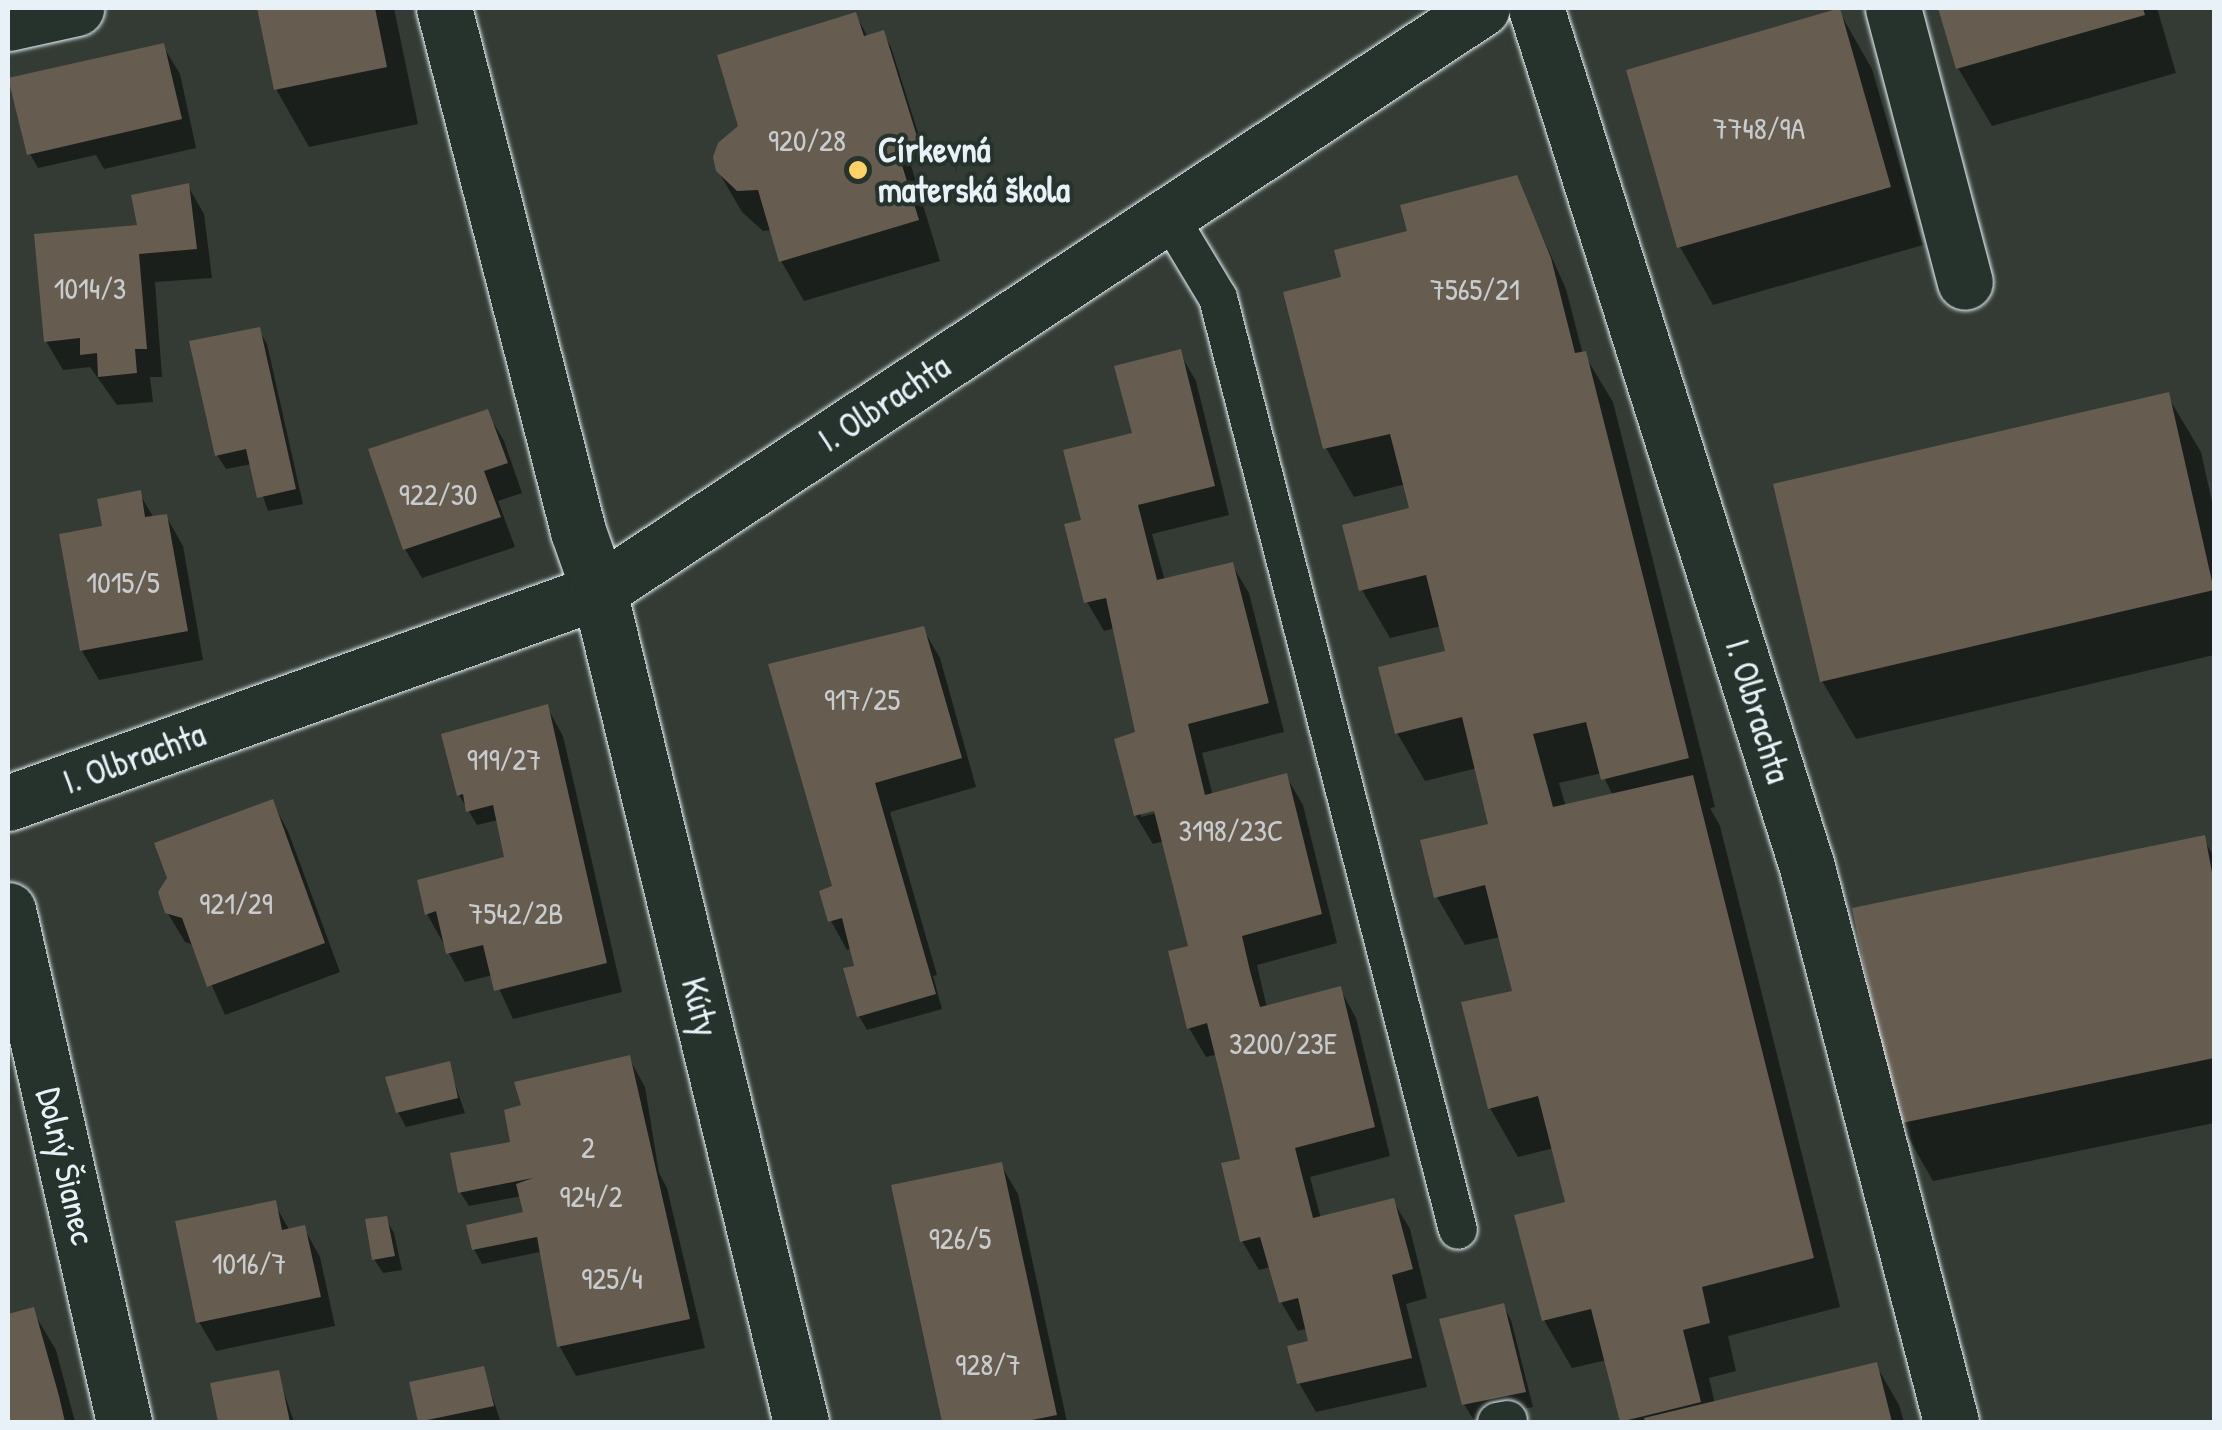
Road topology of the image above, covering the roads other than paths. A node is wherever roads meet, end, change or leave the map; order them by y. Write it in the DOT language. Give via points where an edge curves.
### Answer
graph roads {
  1 [pos="76,8"];
  2 [pos="444,8"];
  3 [pos="1482,8"];
  4 [pos="1536,8"];
  5 [pos="1893,8"];
  6 [pos="8,22"];
  7 [pos="1168,215"];
  8 [pos="1965,282"];
  9 [pos="599,591"];
  10 [pos="8,803"];
  11 [pos="8,910"];
  12 [pos="1458,1230"];
  13 [pos="124,1422"];
  14 [pos="800,1422"];
  15 [pos="1950,1422"];
  1 -- 6 [label="street"];
  2 -- 9 [label="street" via="581,543"];
  3 -- 7 [label="street, I. Olbrachta"];
  4 -- 15 [label="street, I. Olbrachta" via="1807,867"];
  5 -- 8 [label="street"];
  7 -- 9 [label="street, I. Olbrachta"];
  7 -- 12 [label="lane" via="1218,298"];
  9 -- 10 [label="street, I. Olbrachta"];
  9 -- 14 [label="street, Kúty"];
  11 -- 13 [label="street, Dolný Šianec"];
}
